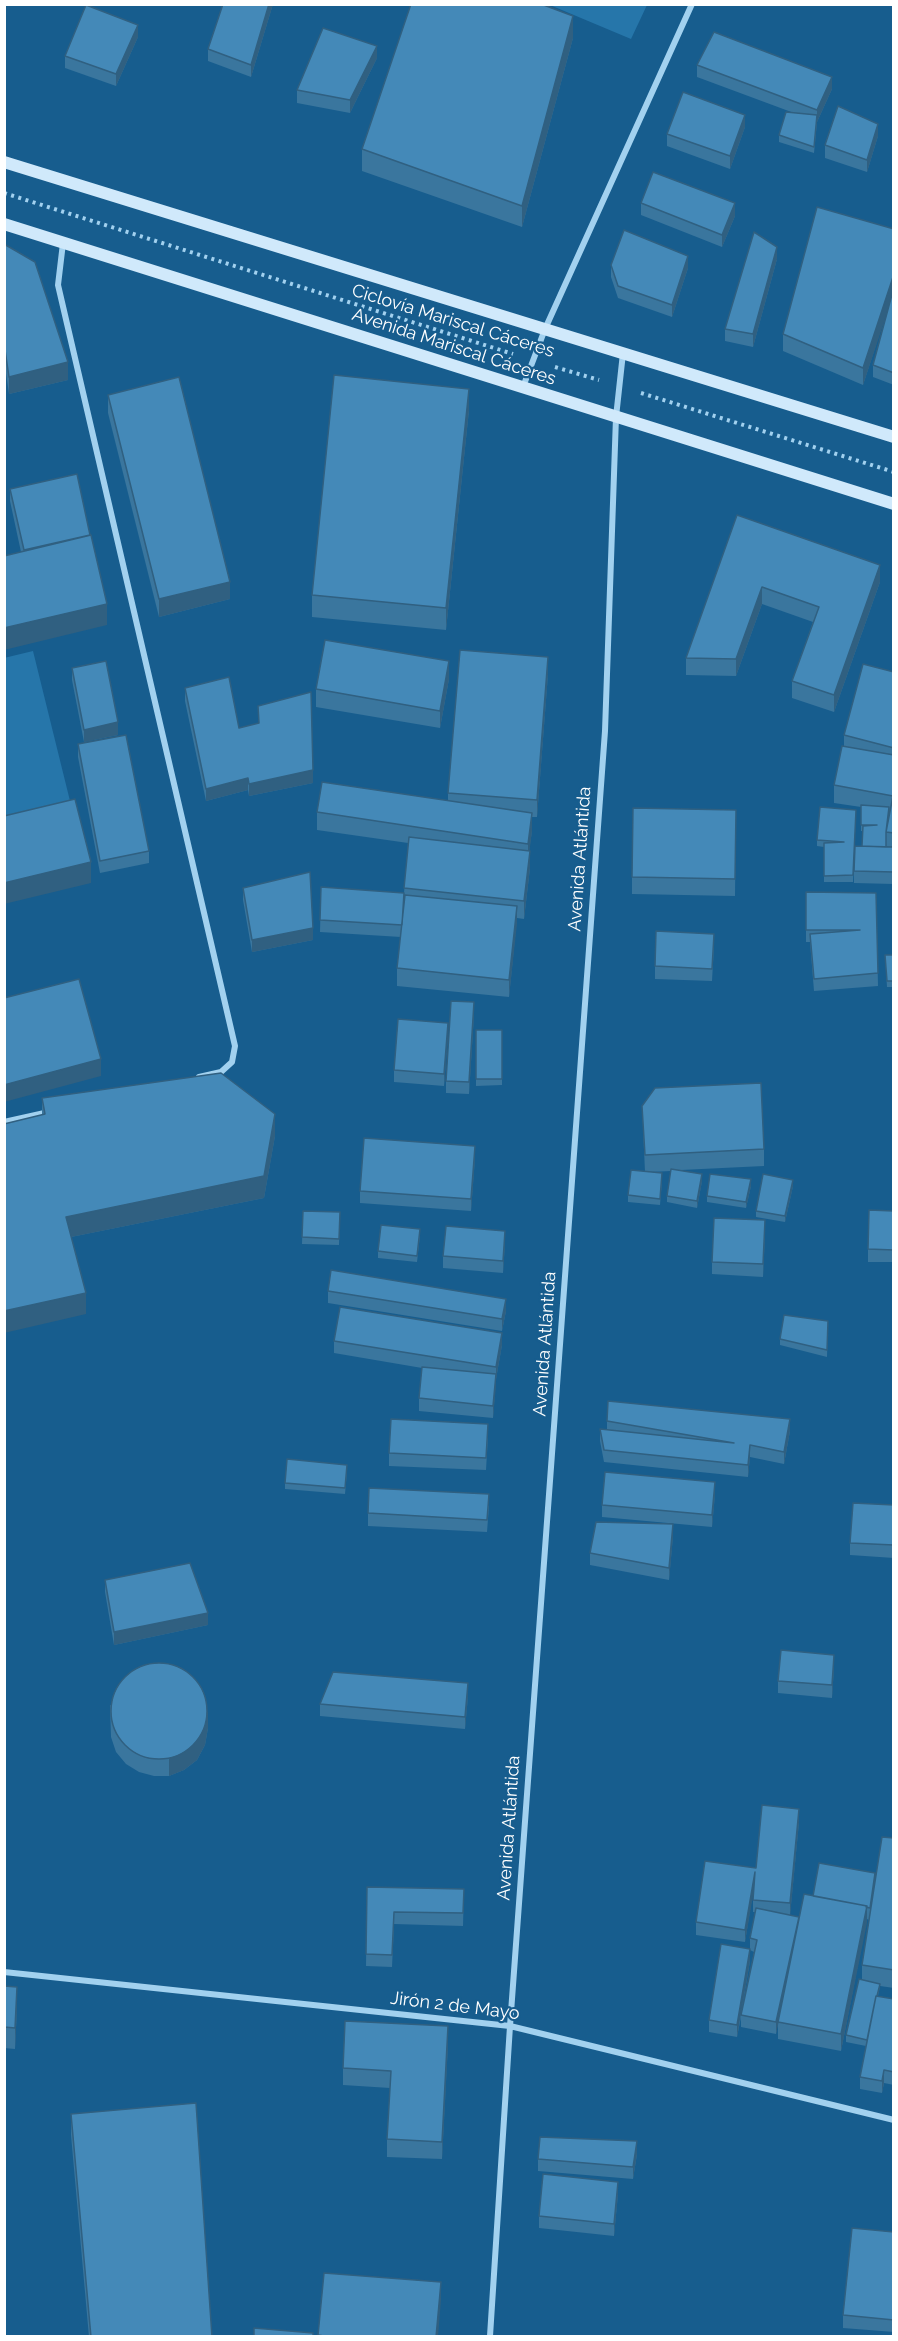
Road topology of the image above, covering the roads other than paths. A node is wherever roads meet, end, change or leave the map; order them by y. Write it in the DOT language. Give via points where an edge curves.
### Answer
graph roads {
  1 [pos="692,4"];
  2 [pos="4,162"];
  3 [pos="4,224"];
  4 [pos="63,242"];
  5 [pos="545,329"];
  6 [pos="623,353"];
  7 [pos="523,387"];
  8 [pos="616,417"];
  9 [pos="894,437"];
  10 [pos="894,504"];
  11 [pos="187,1080"];
  12 [pos="62,1109"];
  13 [pos="4,1122"];
  14 [pos="4,1972"];
  15 [pos="510,2026"];
  16 [pos="894,2120"];
  17 [pos="490,2337"];
  1 -- 5 [label="street"];
  2 -- 5 [label="main road"];
  3 -- 4 [label="main road, Avenida Mariscal Cáceres"];
  4 -- 7 [label="main road, Avenida Mariscal Cáceres"];
  4 -- 11 [label="street" via="58,285 235,1046 232,1062 221,1072"];
  5 -- 6 [label="main road"];
  5 -- 7 [label="street"];
  6 -- 8 [label="street, Avenida Atlántida"];
  6 -- 9 [label="main road"];
  7 -- 8 [label="main road, Avenida Mariscal Cáceres"];
  8 -- 10 [label="main road, Avenida Mariscal Cáceres"];
  8 -- 15 [label="street, Avenida Atlántida" via="605,731"];
  12 -- 13 [label="street"];
  14 -- 15 [label="street, Jirón 2 de Mayo"];
  15 -- 16 [label="street, Jirón 2 de Mayo"];
  15 -- 17 [label="street, Avenida Atlántida"];
}
